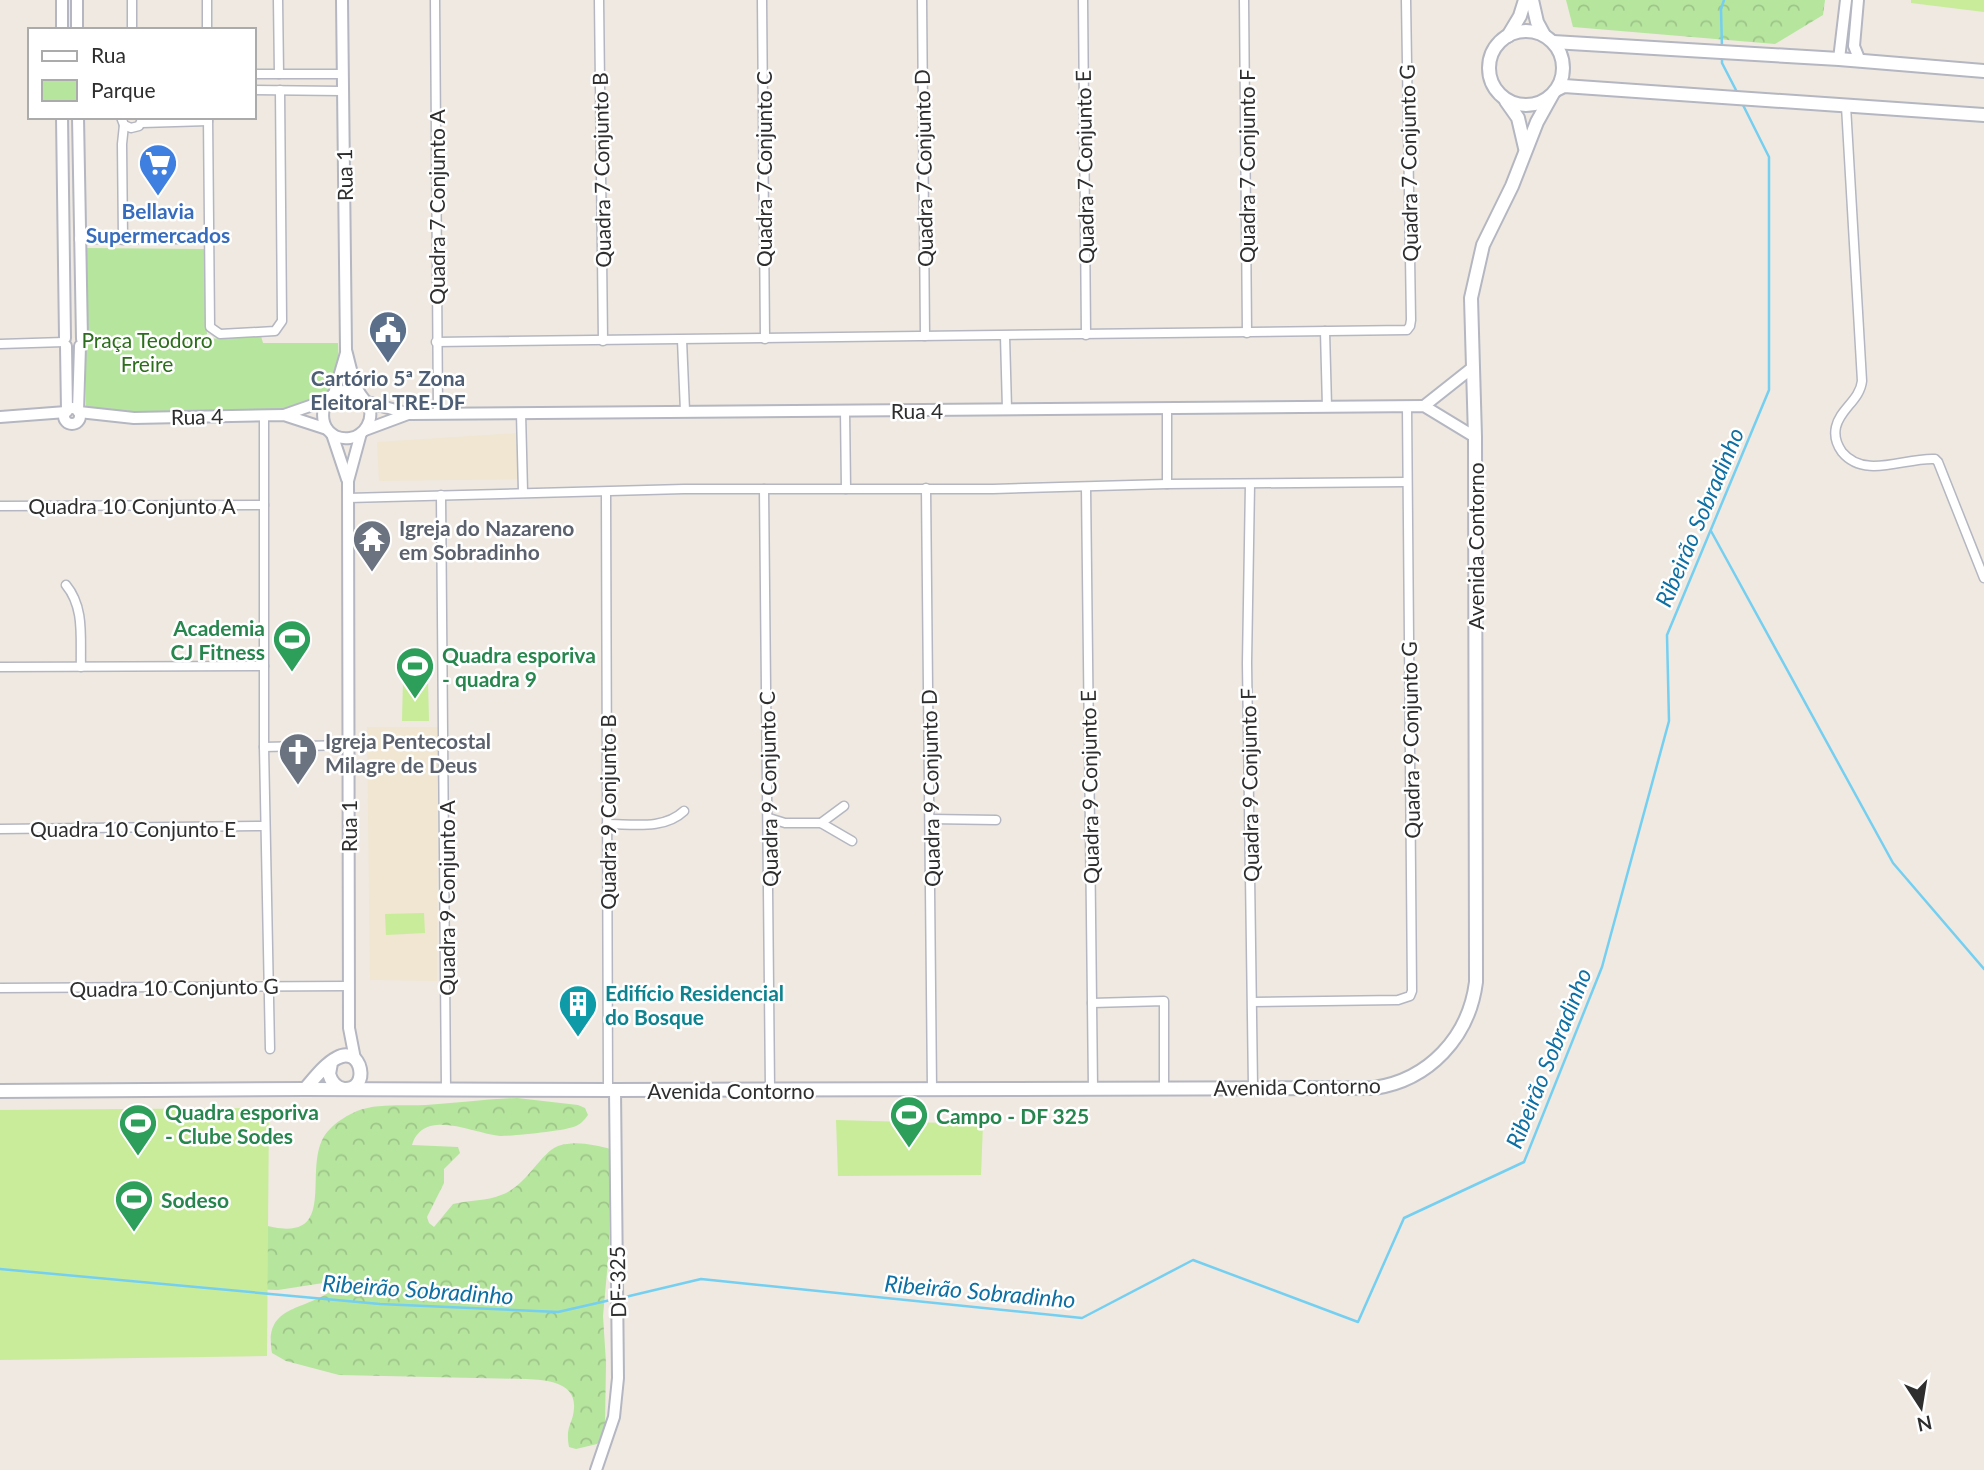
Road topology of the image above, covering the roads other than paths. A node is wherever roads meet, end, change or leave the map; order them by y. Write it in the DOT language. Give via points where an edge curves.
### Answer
graph roads {
  1 [pos="62,0"];
  2 [pos="77,0"];
  3 [pos="132,0"];
  4 [pos="207,0"];
  5 [pos="278,0"];
  6 [pos="342,0"];
  7 [pos="435,0"];
  8 [pos="599,0"];
  9 [pos="762,0"];
  10 [pos="922,0"];
  11 [pos="1083,0"];
  12 [pos="1244,0"];
  13 [pos="1406,0"];
  14 [pos="1525,0"];
  15 [pos="1532,0"];
  16 [pos="1846,0"];
  17 [pos="1858,0"];
  18 [pos="62,28"];
  19 [pos="77,28"];
  20 [pos="132,28"];
  21 [pos="207,28"];
  22 [pos="1507,36"];
  23 [pos="1548,38"];
  24 [pos="1839,59"];
  25 [pos="1860,61"];
  26 [pos="1984,71"];
  27 [pos="256,74"];
  28 [pos="279,74"];
  29 [pos="309,74"];
  30 [pos="342,74"];
  31 [pos="256,90"];
  32 [pos="280,90"];
  33 [pos="309,90"];
  34 [pos="342,91"];
  35 [pos="1555,92"];
  36 [pos="1505,100"];
  37 [pos="1846,106"];
  38 [pos="1984,115"];
  39 [pos="62,119"];
  40 [pos="78,119"];
  41 [pos="208,119"];
  42 [pos="142,120"];
  43 [pos="123,121"];
  44 [pos="78,145"];
  45 [pos="62,146"];
  46 [pos="1525,152"];
  47 [pos="78,163"];
  48 [pos="63,164"];
  49 [pos="79,239"];
  50 [pos="209,239"];
  51 [pos="123,240"];
  52 [pos="1325,331"];
  53 [pos="1247,333"];
  54 [pos="1086,335"];
  55 [pos="925,336"];
  56 [pos="1005,336"];
  57 [pos="765,339"];
  58 [pos="682,340"];
  59 [pos="603,341"];
  60 [pos="65,342"];
  61 [pos="81,342"];
  62 [pos="436,342"];
  63 [pos="0,344"];
  64 [pos="346,350"];
  65 [pos="1472,368"];
  66 [pos="331,397"];
  67 [pos="364,399"];
  68 [pos="1407,406"];
  69 [pos="1424,406"];
  70 [pos="1327,407"];
  71 [pos="1167,408"];
  72 [pos="1007,409"];
  73 [pos="845,410"];
  74 [pos="685,411"];
  75 [pos="438,413"];
  76 [pos="521,413"];
  77 [pos="72,414"];
  78 [pos="410,414"];
  79 [pos="264,415"];
  80 [pos="285,415"];
  81 [pos="0,417"];
  82 [pos="329,431"];
  83 [pos="363,431"];
  84 [pos="1475,437"];
  85 [pos="348,481"];
  86 [pos="1407,482"];
  87 [pos="1167,484"];
  88 [pos="1250,484"];
  89 [pos="1086,487"];
  90 [pos="926,488"];
  91 [pos="764,489"];
  92 [pos="846,489"];
  93 [pos="523,492"];
  94 [pos="606,492"];
  95 [pos="441,495"];
  96 [pos="348,498"];
  97 [pos="264,505"];
  98 [pos="0,506"];
  99 [pos="1984,578"];
  100 [pos="66,585"];
  101 [pos="264,666"];
  102 [pos="0,667"];
  103 [pos="81,667"];
  104 [pos="348,746"];
  105 [pos="264,747"];
  106 [pos="844,806"];
  107 [pos="684,811"];
  108 [pos="769,818"];
  109 [pos="930,819"];
  110 [pos="996,820"];
  111 [pos="821,823"];
  112 [pos="607,824"];
  113 [pos="265,826"];
  114 [pos="0,829"];
  115 [pos="852,841"];
  116 [pos="268,985"];
  117 [pos="349,986"];
  118 [pos="0,988"];
  119 [pos="1253,1002"];
  120 [pos="1092,1003"];
  121 [pos="349,1028"];
  122 [pos="270,1049"];
  123 [pos="333,1061"];
  124 [pos="358,1064"];
  125 [pos="1164,1087"];
  126 [pos="1253,1087"];
  127 [pos="1093,1088"];
  128 [pos="305,1089"];
  129 [pos="345,1089"];
  130 [pos="389,1089"];
  131 [pos="770,1089"];
  132 [pos="932,1089"];
  133 [pos="446,1090"];
  134 [pos="612,1090"];
  135 [pos="0,1091"];
  136 [pos="596,1470"];
  1 -- 18 [label="street"];
  2 -- 19 [label="street"];
  3 -- 20 [label="street"];
  4 -- 21 [label="street"];
  5 -- 28 [label="street"];
  6 -- 30 [label="street, Rua 1"];
  7 -- 62 [label="street, Quadra 7 Conjunto A"];
  8 -- 59 [label="street, Quadra 7 Conjunto B"];
  9 -- 57 [label="street, Quadra 7 Conjunto C"];
  10 -- 55 [label="street, Quadra 7 Conjunto D"];
  11 -- 54 [label="street, Quadra 7 Conjunto E"];
  12 -- 53 [label="street, Quadra 7 Conjunto F"];
  13 -- 52 [label="street, Quadra 7 Conjunto G" via="1410,326 1403,330"];
  14 -- 22 [label="main road"];
  15 -- 23 [label="main road" via="1537,22"];
  16 -- 24 [label="street"];
  17 -- 25 [label="street" via="1854,46"];
  22 -- 23 [label="main road" via="1532,31"];
  22 -- 36 [label="main road" via="1497,44 1488,67 1490,80"];
  23 -- 24 [label="main road"];
  23 -- 35 [label="main road" via="1559,50 1564,69"];
  24 -- 25 [label="main road"];
  25 -- 26 [label="main road"];
  27 -- 28 [label="street"];
  28 -- 29 [label="street"];
  29 -- 30 [label="street"];
  29 -- 33 [label="street"];
  30 -- 34 [label="street, Rua 1"];
  31 -- 32 [label="street"];
  32 -- 33 [label="street"];
  32 -- 50 [label="street" via="282,321 275,331 220,334 210,327"];
  33 -- 34 [label="street"];
  34 -- 64 [label="street, Rua 1"];
  35 -- 36 [label="main road" via="1530,106"];
  35 -- 37 [label="main road" via="1564,86"];
  35 -- 46 [label="main road, Avenida Contorno"];
  36 -- 46 [label="main road" via="1518,118"];
  37 -- 38 [label="main road"];
  37 -- 99 [label="street" via="1862,381 1858,395 1839,419 1836,443 1865,467 1930,458 1938,461"];
  39 -- 45 [label="street"];
  40 -- 44 [label="street"];
  41 -- 42 [label="street"];
  41 -- 50 [label="street"];
  42 -- 43 [label="street" via="135,128"];
  43 -- 51 [label="street"];
  44 -- 45 [label="street" via="68,141"];
  44 -- 47 [label="street"];
  45 -- 48 [label="street"];
  46 -- 65 [label="main road, Avenida Contorno" via="1476,269 1471,298"];
  47 -- 48 [label="street"];
  47 -- 49 [label="street"];
  48 -- 60 [label="street"];
  49 -- 51 [label="street"];
  49 -- 61 [label="street"];
  50 -- 51 [label="street"];
  52 -- 53 [label="street"];
  52 -- 70 [label="street"];
  53 -- 54 [label="street"];
  54 -- 56 [label="street"];
  55 -- 56 [label="street"];
  55 -- 57 [label="street"];
  56 -- 72 [label="street"];
  57 -- 58 [label="street"];
  58 -- 59 [label="street"];
  58 -- 74 [label="street"];
  59 -- 62 [label="street"];
  60 -- 61 [label="street" via="73,350"];
  60 -- 63 [label="street"];
  60 -- 77 [label="street"];
  61 -- 77 [label="street"];
  62 -- 75 [label="street, Quadra 7 Conjunto A"];
  64 -- 66 [label="street"];
  64 -- 67 [label="street"];
  65 -- 69 [label="street"];
  65 -- 84 [label="main road, Avenida Contorno"];
  66 -- 67 [label="street" via="347,391"];
  66 -- 80 [label="street"];
  66 -- 82 [label="street" via="322,414"];
  67 -- 78 [label="street"];
  67 -- 83 [label="street" via="370,416"];
  68 -- 69 [label="street, Rua 4"];
  68 -- 70 [label="street, Rua 4"];
  68 -- 86 [label="street, Quadra 9 Conjunto G"];
  69 -- 84 [label="street"];
  70 -- 71 [label="street, Rua 4"];
  71 -- 72 [label="street, Rua 4"];
  71 -- 87 [label="street"];
  72 -- 73 [label="street, Rua 4"];
  73 -- 74 [label="street, Rua 4"];
  73 -- 92 [label="street"];
  74 -- 76 [label="street, Rua 4"];
  75 -- 76 [label="street, Rua 4"];
  75 -- 78 [label="street, Rua 4"];
  76 -- 93 [label="street"];
  77 -- 79 [label="street, Rua 4"];
  77 -- 81 [label="street, Rua 4"];
  78 -- 83 [label="street"];
  79 -- 80 [label="street, Rua 4"];
  79 -- 97 [label="street"];
  80 -- 82 [label="street"];
  82 -- 83 [label="street" via="346,438"];
  82 -- 85 [label="street"];
  83 -- 85 [label="street"];
  84 -- 126 [label="main road, Avenida Contorno" via="1477,961 1471,1008 1449,1046 1406,1079 1374,1087"];
  85 -- 96 [label="street, Rua 1"];
  86 -- 88 [label="street"];
  86 -- 119 [label="street, Quadra 9 Conjunto G" via="1410,996 1398,1000"];
  87 -- 88 [label="street"];
  87 -- 89 [label="street"];
  88 -- 119 [label="street, Quadra 9 Conjunto F"];
  89 -- 90 [label="street"];
  89 -- 120 [label="street, Quadra 9 Conjunto E"];
  90 -- 92 [label="street"];
  90 -- 109 [label="street, Quadra 9 Conjunto D"];
  91 -- 92 [label="street"];
  91 -- 94 [label="street"];
  91 -- 108 [label="street, Quadra 9 Conjunto C"];
  93 -- 94 [label="street"];
  93 -- 95 [label="street"];
  94 -- 112 [label="street, Quadra 9 Conjunto B"];
  95 -- 96 [label="street"];
  95 -- 133 [label="street, Quadra 9 Conjunto A"];
  96 -- 104 [label="street, Rua 1"];
  97 -- 98 [label="street, Quadra 10 Conjunto A"];
  97 -- 101 [label="street"];
  100 -- 103 [label="street" via="79,607"];
  101 -- 103 [label="street"];
  101 -- 105 [label="street"];
  102 -- 103 [label="street"];
  104 -- 105 [label="street"];
  104 -- 117 [label="street, Rua 1"];
  105 -- 113 [label="street"];
  106 -- 111 [label="street"];
  107 -- 112 [label="street" via="659,824"];
  108 -- 111 [label="street"];
  108 -- 131 [label="street, Quadra 9 Conjunto C"];
  109 -- 110 [label="street"];
  109 -- 132 [label="street, Quadra 9 Conjunto D"];
  111 -- 115 [label="street"];
  112 -- 134 [label="street, Quadra 9 Conjunto B"];
  113 -- 114 [label="street, Quadra 10 Conjunto E"];
  113 -- 116 [label="street"];
  116 -- 117 [label="street, Quadra 10 Conjunto G"];
  116 -- 118 [label="street, Quadra 10 Conjunto G"];
  116 -- 122 [label="street"];
  117 -- 121 [label="street, Rua 1"];
  119 -- 126 [label="street, Quadra 9 Conjunto F"];
  120 -- 125 [label="street" via="1164,1001"];
  120 -- 127 [label="street, Quadra 9 Conjunto E"];
  121 -- 123 [label="street, Rua 1"];
  121 -- 124 [label="street, Rua 1"];
  123 -- 124 [label="main road" via="345,1055"];
  123 -- 128 [label="main road"];
  123 -- 129 [label="main road" via="331,1080"];
  124 -- 129 [label="main road" via="359,1081"];
  124 -- 130 [label="main road"];
  125 -- 126 [label="main road, Avenida Contorno"];
  125 -- 127 [label="main road, Avenida Contorno"];
  127 -- 132 [label="main road, Avenida Contorno"];
  128 -- 129 [label="main road, Avenida Contorno"];
  128 -- 135 [label="main road, Avenida Contorno"];
  129 -- 130 [label="main road, Avenida Contorno"];
  130 -- 133 [label="main road, Avenida Contorno"];
  131 -- 132 [label="main road, Avenida Contorno"];
  131 -- 134 [label="main road, Avenida Contorno"];
  133 -- 134 [label="main road, Avenida Contorno"];
  134 -- 136 [label="street, DF-325" via="618,1354 614,1417"];
}
